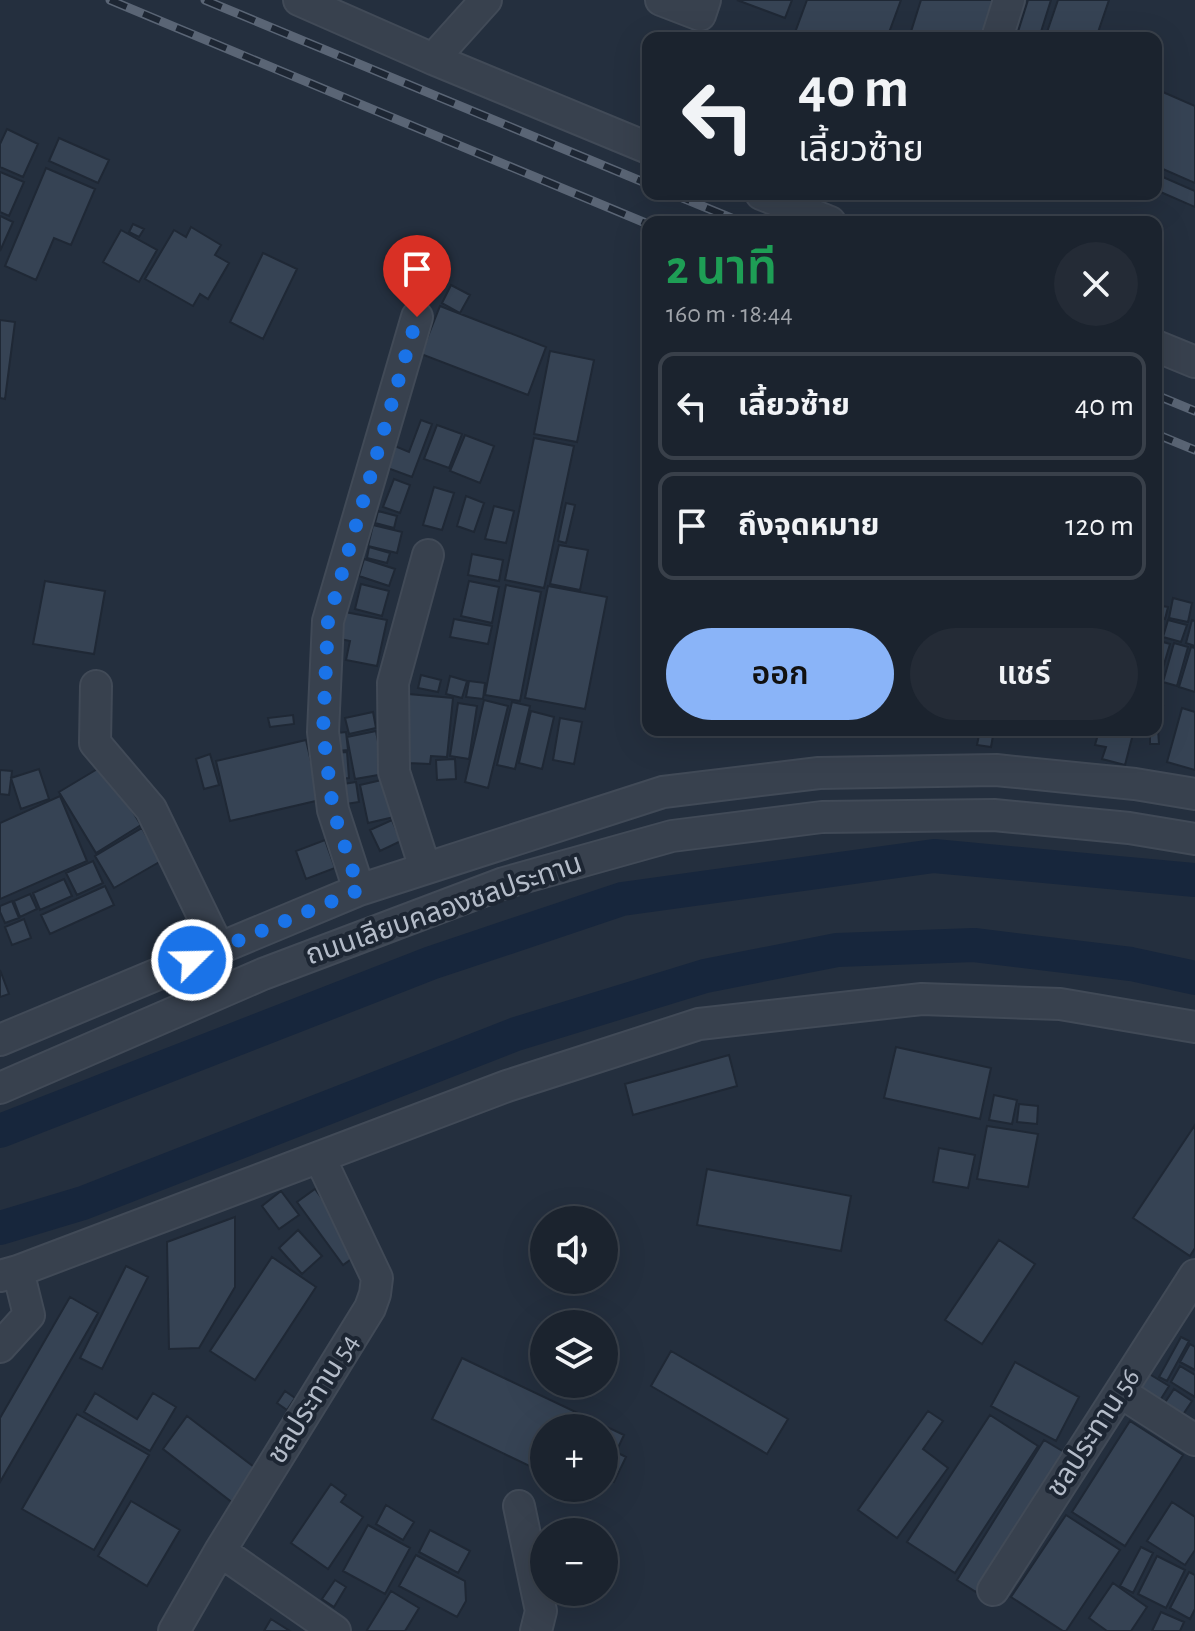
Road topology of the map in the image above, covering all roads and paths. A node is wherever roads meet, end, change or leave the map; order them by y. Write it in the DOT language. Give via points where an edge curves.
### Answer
graph roads {
  1 [pos="299,0"];
  2 [pos="486,0"];
  3 [pos="661,0"];
  4 [pos="1009,0"];
  5 [pos="703,8"];
  6 [pos="999,32"];
  7 [pos="433,59"];
  8 [pos="642,146"];
  9 [pos="776,200"];
  10 [pos="815,216"];
  11 [pos="417,317"];
  12 [pos="1162,348"];
  13 [pos="1195,362"];
  14 [pos="428,555"];
  15 [pos="96,686"];
  16 [pos="1195,794"];
  17 [pos="1195,839"];
  18 [pos="425,868"];
  19 [pos="359,890"];
  20 [pos="219,949"];
  21 [pos="1195,1027"];
  22 [pos="0,1040"];
  23 [pos="0,1088"];
  24 [pos="320,1158"];
  25 [pos="9,1274"];
  26 [pos="1195,1275"];
  27 [pos="0,1347"];
  28 [pos="1120,1392"];
  29 [pos="1195,1440"];
  30 [pos="519,1506"];
  31 [pos="220,1551"];
  32 [pos="993,1590"];
  33 [pos="174,1631"];
  34 [pos="335,1631"];
  35 [pos="536,1631"];
  1 -- 7 [label="street"];
  2 -- 7 [label="street"];
  3 -- 5 [label="street"];
  4 -- 6 [label="street"];
  7 -- 8 [label="street"];
  9 -- 10 [label="street"];
  11 -- 19 [label="street" via="328,621 323,732 333,810"];
  12 -- 13 [label="street"];
  14 -- 18 [label="street" via="393,683 394,772"];
  15 -- 20 [label="street" via="95,743 151,809"];
  16 -- 18 [label="street, ถนนเลียบคลองชลประทาน" via="996,770 819,773 663,792"];
  17 -- 23 [label="street, ถนนเลียบคลองชลประทาน" via="994,815 822,817 672,836 490,888 263,974"];
  18 -- 19 [label="street, ถนนเลียบคลองชลประทาน"];
  19 -- 20 [label="street, ถนนเลียบคลองชลประทาน"];
  20 -- 22 [label="street, ถนนเลียบคลองชลประทาน"];
  21 -- 24 [label="street" via="1060,1004 922,999 699,1024 507,1086"];
  24 -- 25 [label="street"];
  24 -- 31 [label="street, ชลประทาน 54" via="377,1278 375,1294"];
  25 -- 27 [label="street" via="29,1315"];
  26 -- 28 [label="street, ชลประทาน 56"];
  28 -- 29 [label="street"];
  28 -- 32 [label="street, ชลประทาน 56"];
  30 -- 35 [label="street" via="541,1611"];
  31 -- 33 [label="street, ชลประทาน 54"];
  31 -- 34 [label="street"];
}
